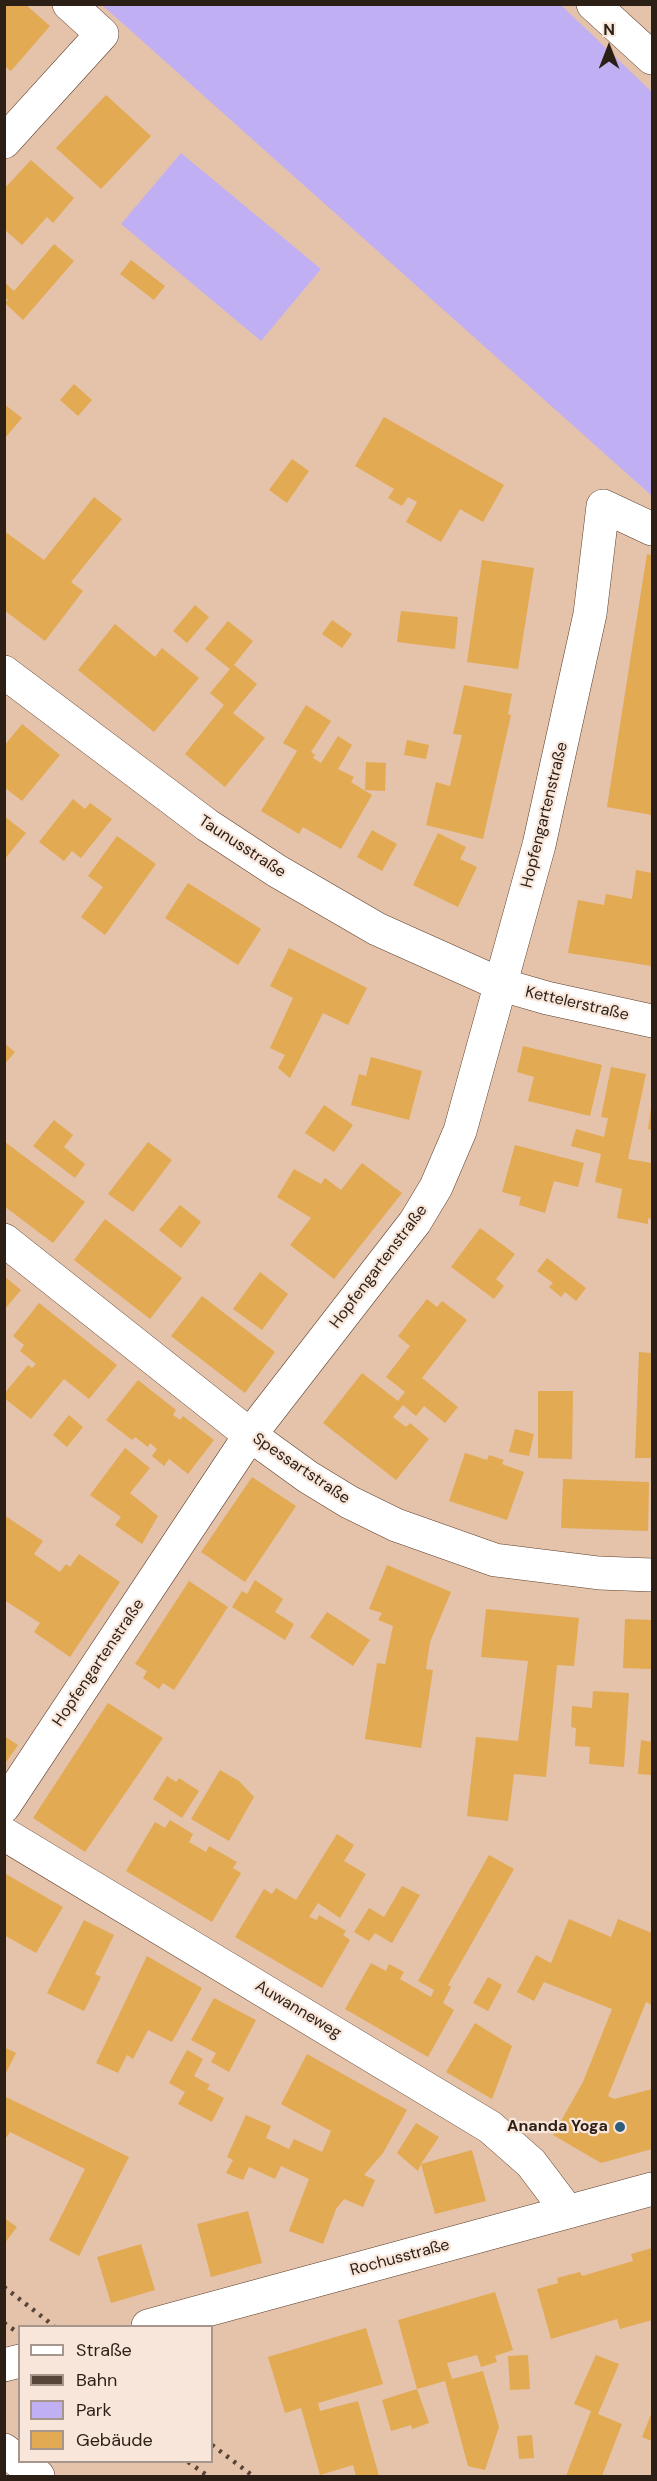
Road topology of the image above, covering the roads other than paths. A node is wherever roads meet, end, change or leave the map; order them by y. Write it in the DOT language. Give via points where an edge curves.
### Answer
graph roads {
  1 [pos="69,4"];
  2 [pos="593,4"];
  3 [pos="652,58"];
  4 [pos="4,142"];
  5 [pos="652,529"];
  6 [pos="4,672"];
  7 [pos="502,985"];
  8 [pos="652,1021"];
  9 [pos="4,1240"];
  10 [pos="250,1435"];
  11 [pos="652,1575"];
  12 [pos="4,1806"];
  13 [pos="4,1834"];
  14 [pos="652,2189"];
  15 [pos="568,2212"];
  16 [pos="152,2325"];
  17 [pos="4,2450"];
  18 [pos="18,2461"];
  19 [pos="21,2463"];
  20 [pos="38,2476"];
  1 -- 4 [label="street" via="102,34"];
  2 -- 3 [label="street"];
  5 -- 7 [label="street, Hopfengartenstraße" via="603,506 590,614 566,728"];
  6 -- 7 [label="street, Taunusstraße" via="142,778 277,871 377,929"];
  7 -- 8 [label="street, Kettelerstraße"];
  7 -- 10 [label="street, Hopfengartenstraße" via="460,1131 431,1197"];
  9 -- 10 [label="street, Spessartstraße"];
  10 -- 11 [label="street, Spessartstraße" via="350,1502 450,1546 495,1560 539,1567"];
  10 -- 12 [label="street, Hopfengartenstraße"];
  13 -- 15 [label="street, Auwanneweg" via="490,2127 531,2163"];
  14 -- 15 [label="street, Rochusstraße"];
  15 -- 16 [label="street, Rochusstraße"];
  17 -- 18 [label="street"];
  19 -- 20 [label="street"];
}
